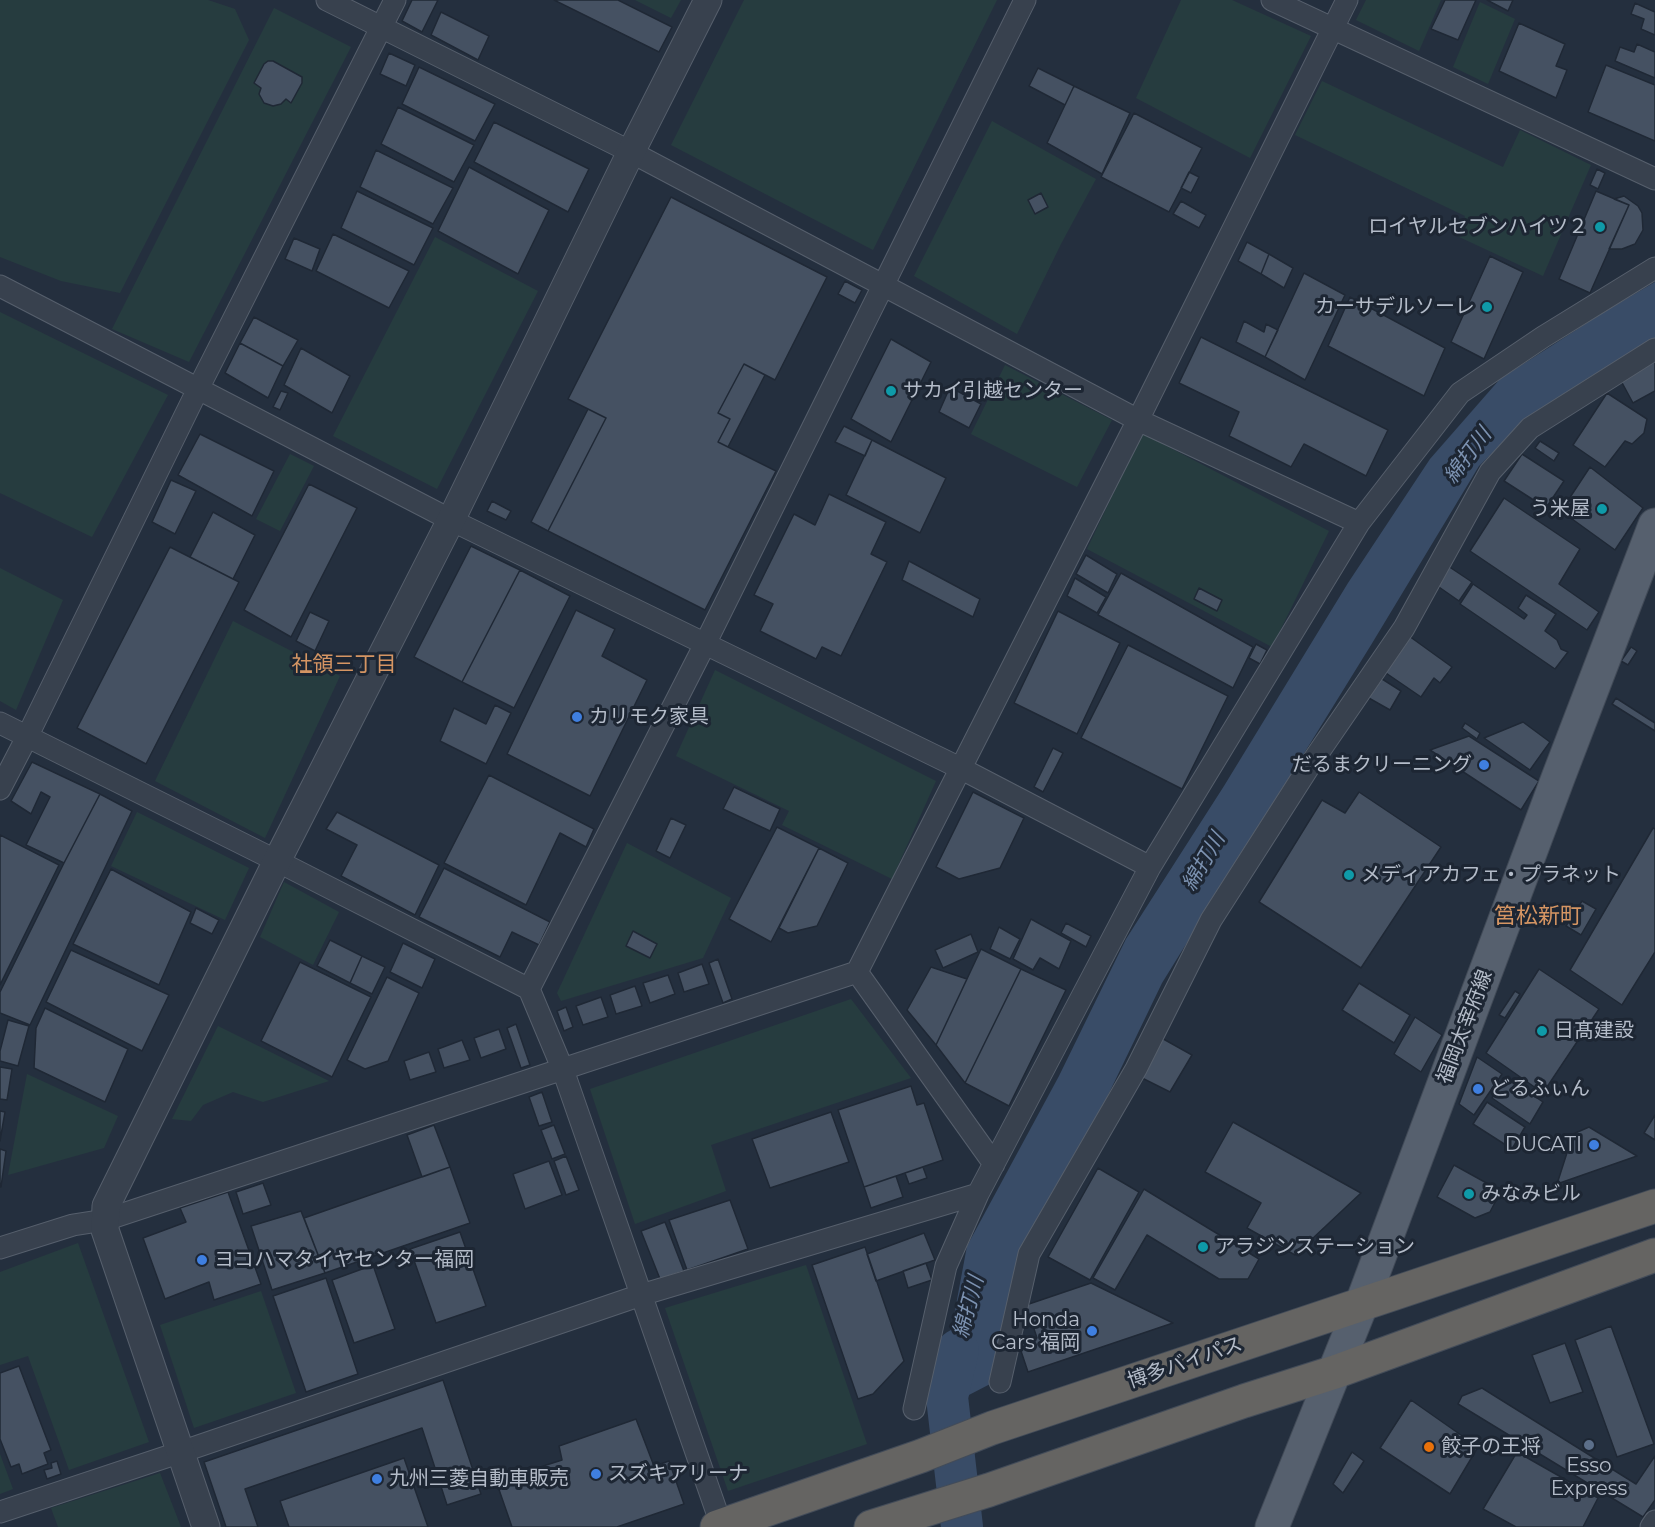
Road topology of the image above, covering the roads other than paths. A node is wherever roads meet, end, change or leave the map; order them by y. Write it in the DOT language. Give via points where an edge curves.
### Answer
graph roads {
  1 [pos="327,0"];
  2 [pos="395,0"];
  3 [pos="708,0"];
  4 [pos="1025,0"];
  5 [pos="1272,0"];
  6 [pos="1347,0"];
  7 [pos="381,28"];
  8 [pos="1333,28"];
  9 [pos="631,152"];
  10 [pos="1655,179"];
  11 [pos="1655,268"];
  12 [pos="0,286"];
  13 [pos="883,286"];
  14 [pos="1655,350"];
  15 [pos="198,389"];
  16 [pos="1138,420"];
  17 [pos="451,520"];
  18 [pos="1359,523"];
  19 [pos="1655,525"];
  20 [pos="705,644"];
  21 [pos="0,723"];
  22 [pos="27,736"];
  23 [pos="960,768"];
  24 [pos="0,789"];
  25 [pos="277,861"];
  26 [pos="1150,867"];
  27 [pos="857,972"];
  28 [pos="529,989"];
  29 [pos="563,1070"];
  30 [pos="994,1164"];
  31 [pos="978,1194"];
  32 [pos="1655,1206"];
  33 [pos="105,1220"];
  34 [pos="0,1248"];
  35 [pos="1655,1255"];
  36 [pos="641,1295"];
  37 [pos="1362,1304"];
  38 [pos="1335,1372"];
  39 [pos="1000,1382"];
  40 [pos="914,1409"];
  41 [pos="181,1452"];
  42 [pos="0,1512"];
  43 [pos="1655,1521"];
  44 [pos="720,1526"];
  45 [pos="206,1527"];
  46 [pos="871,1527"];
  47 [pos="1272,1527"];
  48 [pos="1652,1527"];
  1 -- 7 [label="street"];
  2 -- 7 [label="street"];
  3 -- 9 [label="street"];
  4 -- 13 [label="street"];
  5 -- 8 [label="street"];
  6 -- 8 [label="street"];
  7 -- 9 [label="street"];
  7 -- 15 [label="street"];
  8 -- 10 [label="street"];
  8 -- 16 [label="street"];
  9 -- 13 [label="street"];
  9 -- 17 [label="street"];
  11 -- 18 [label="street" via="1460,393"];
  12 -- 15 [label="street"];
  13 -- 16 [label="street"];
  13 -- 20 [label="street"];
  14 -- 39 [label="street" via="1530,428 1490,472 1404,628 1211,920 1136,1069 1029,1254"];
  15 -- 17 [label="street"];
  15 -- 22 [label="street"];
  16 -- 18 [label="street"];
  16 -- 23 [label="street"];
  17 -- 20 [label="street"];
  17 -- 25 [label="street"];
  18 -- 26 [label="street"];
  19 -- 37 [label="main road, 福岡太宰府線"];
  20 -- 23 [label="street"];
  20 -- 28 [label="street"];
  21 -- 22 [label="street"];
  22 -- 24 [label="street"];
  22 -- 25 [label="street"];
  23 -- 26 [label="street"];
  23 -- 27 [label="street"];
  25 -- 28 [label="street"];
  25 -- 33 [label="street" via="106,1206"];
  26 -- 30 [label="street"];
  27 -- 29 [label="street"];
  27 -- 30 [label="street"];
  28 -- 29 [label="street"];
  29 -- 33 [label="street"];
  29 -- 36 [label="street"];
  30 -- 31 [label="street"];
  31 -- 36 [label="street"];
  31 -- 40 [label="street" via="946,1266"];
  32 -- 37 [label="highway, 博多バイパス"];
  33 -- 34 [label="street"];
  33 -- 41 [label="street" via="105,1230"];
  35 -- 38 [label="highway"];
  36 -- 41 [label="street"];
  36 -- 44 [label="street"];
  37 -- 38 [label="main road, 福岡太宰府線"];
  37 -- 44 [label="highway, 博多バイパス" via="992,1428"];
  38 -- 46 [label="highway"];
  38 -- 47 [label="main road, 福岡太宰府線"];
  41 -- 42 [label="street"];
  41 -- 45 [label="street"];
  43 -- 48 [label="street"];
}
